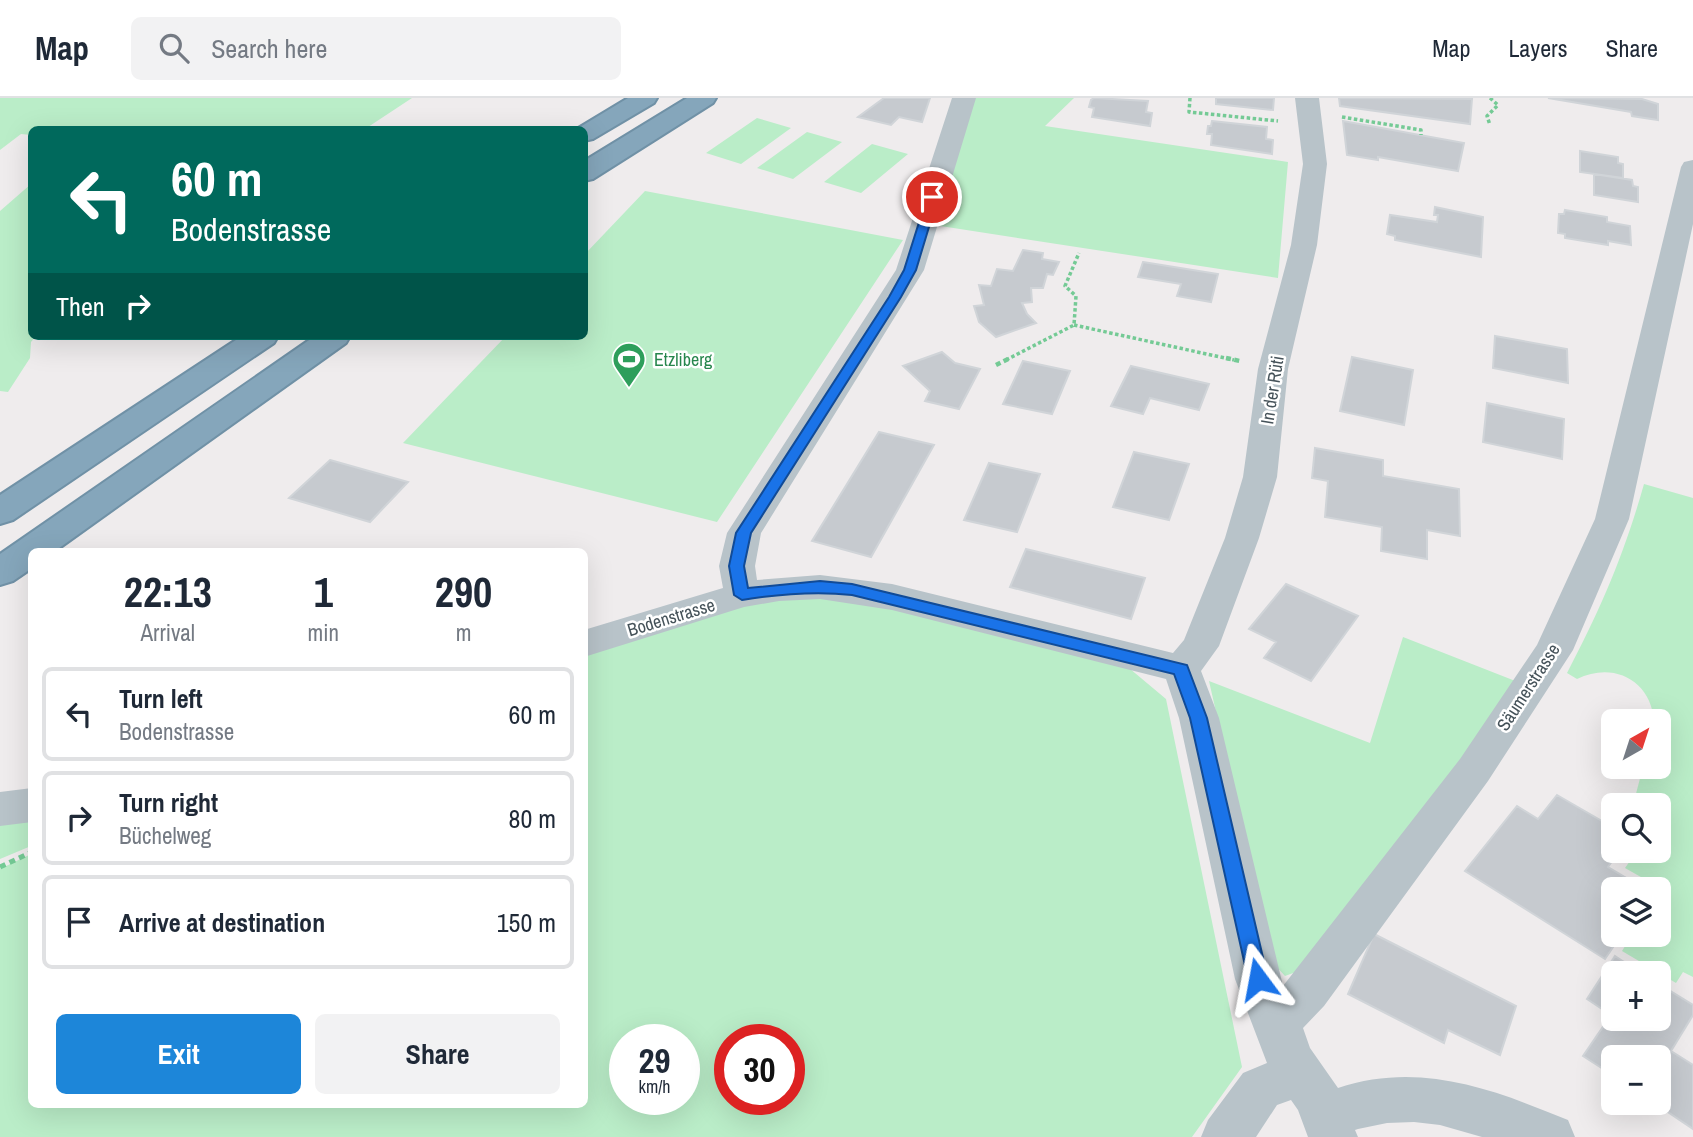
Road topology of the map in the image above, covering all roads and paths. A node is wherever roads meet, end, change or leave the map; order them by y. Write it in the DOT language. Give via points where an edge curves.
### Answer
graph roads {
  1 [pos="645,98"];
  2 [pos="704,98"];
  3 [pos="964,98"];
  4 [pos="1190,98"];
  5 [pos="1307,98"];
  6 [pos="1490,98"];
  7 [pos="1333,115"];
  8 [pos="1284,122"];
  9 [pos="1490,124"];
  10 [pos="588,132"];
  11 [pos="1421,135"];
  12 [pos="1693,167"];
  13 [pos="588,170"];
  14 [pos="1079,253"];
  15 [pos="1681,274"];
  16 [pos="1074,324"];
  17 [pos="256,340"];
  18 [pos="329,340"];
  19 [pos="996,365"];
  20 [pos="1273,369"];
  21 [pos="0,512"];
  22 [pos="33,548"];
  23 [pos="28,552"];
  24 [pos="0,572"];
  25 [pos="742,595"];
  26 [pos="588,643"];
  27 [pos="1181,669"];
  28 [pos="28,806"];
  29 [pos="0,809"];
  30 [pos="28,854"];
  31 [pos="0,867"];
  32 [pos="1277,1020"];
  33 [pos="1301,1073"];
  34 [pos="1330,1126"];
  35 [pos="1226,1137"];
  36 [pos="1550,1137"];
  1 -- 10 [label="highway"];
  2 -- 13 [label="highway"];
  3 -- 25 [label="street" via="910,270 744,533 737,566"];
  4 -- 8 [label="path" via="1189,112"];
  5 -- 20 [label="street, In der Rüti" via="1315,164 1304,245"];
  6 -- 9 [label="path" via="1498,105 1487,116"];
  7 -- 11 [label="path" via="1421,130"];
  12 -- 15 [label="street, Säumerstrasse"];
  14 -- 16 [label="path" via="1065,286 1076,296"];
  15 -- 32 [label="street, Säumerstrasse" via="1612,519 1554,650 1474,770 1308,991"];
  16 -- 19 [label="path"];
  16 -- 20 [label="path"];
  17 -- 21 [label="highway"];
  18 -- 22 [label="highway"];
  20 -- 27 [label="street, In der Rüti" via="1259,477 1242,538 1200,646"];
  23 -- 24 [label="highway"];
  25 -- 26 [label="street, Bodenstrasse"];
  25 -- 27 [label="street, Bodenstrasse" via="806,587 852,589"];
  27 -- 32 [label="street" via="1199,718 1258,979"];
  28 -- 29 [label="street"];
  30 -- 31 [label="path"];
  32 -- 33 [label="street" via="1290,1060"];
  33 -- 34 [label="street"];
  33 -- 35 [label="street" via="1260,1089"];
  34 -- 36 [label="street" via="1358,1103 1393,1097 1440,1100"];
}
